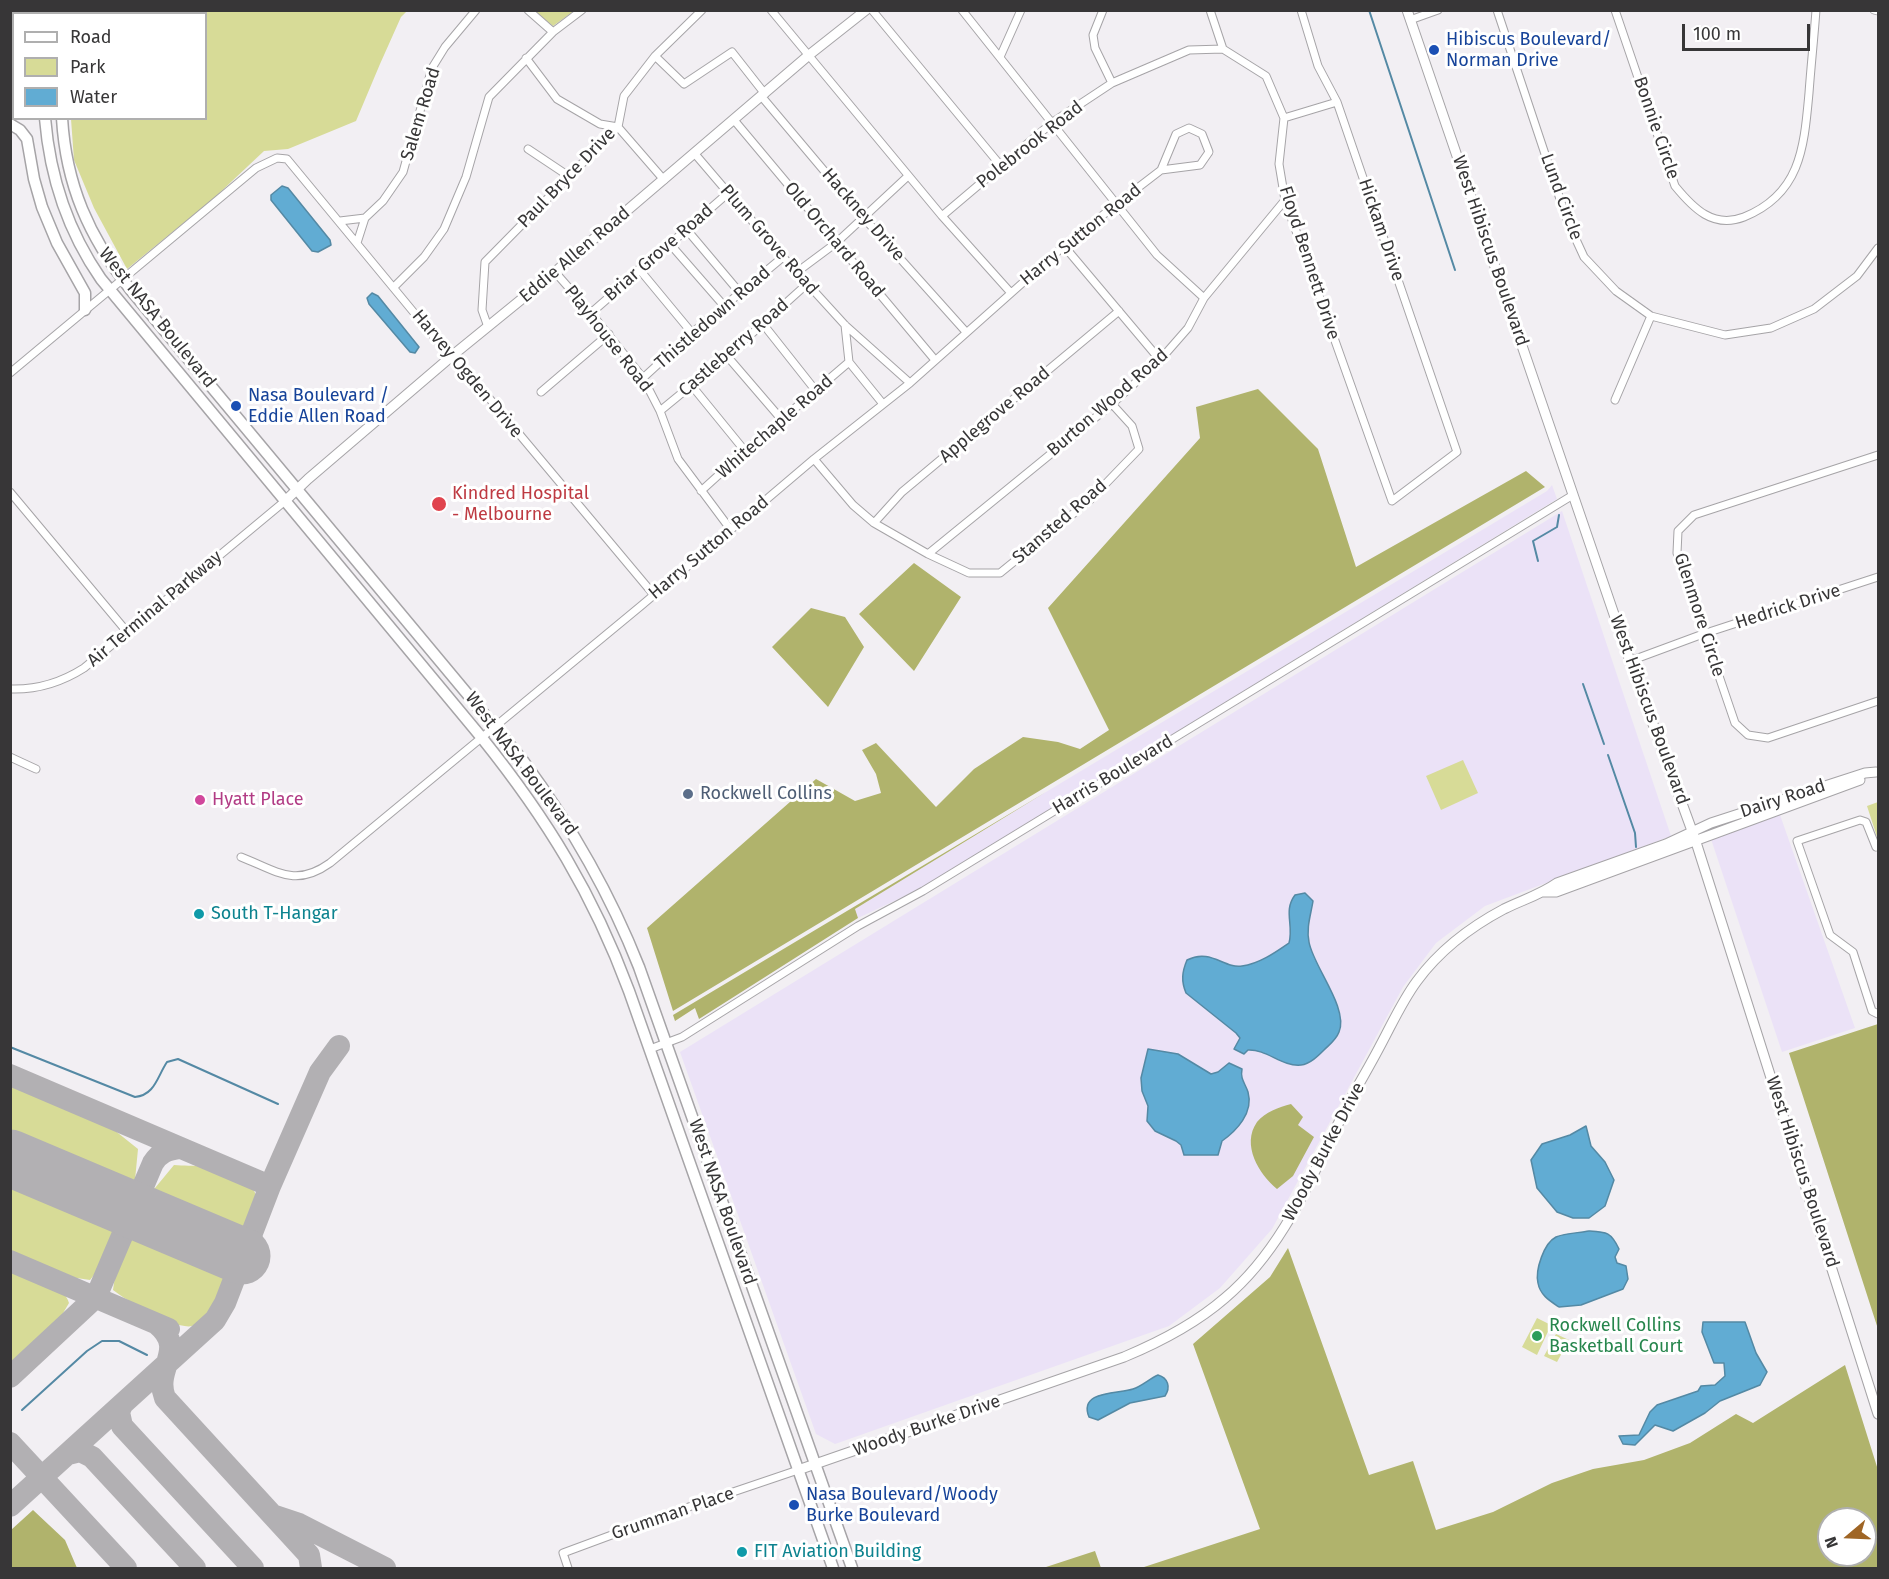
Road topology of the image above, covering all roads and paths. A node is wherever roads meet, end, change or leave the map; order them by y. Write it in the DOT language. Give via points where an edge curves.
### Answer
graph roads {
  1 [pos="476,10"];
  2 [pos="528,10"];
  3 [pos="582,10"];
  4 [pos="702,10"];
  5 [pos="771,10"];
  6 [pos="866,10"];
  7 [pos="872,10"];
  8 [pos="962,10"];
  9 [pos="1021,10"];
  10 [pos="1103,10"];
  11 [pos="1210,10"];
  12 [pos="1301,10"];
  13 [pos="1438,10"];
  14 [pos="1497,10"];
  15 [pos="1615,10"];
  16 [pos="1816,10"];
  17 [pos="1409,15"];
  18 [pos="553,32"];
  19 [pos="1223,49"];
  20 [pos="809,55"];
  21 [pos="655,56"];
  22 [pos="1000,57"];
  23 [pos="526,58"];
  24 [pos="1112,83"];
  25 [pos="763,96"];
  26 [pos="1337,102"];
  27 [pos="1284,118"];
  28 [pos="47,120"];
  29 [pos="49,120"];
  30 [pos="62,120"];
  31 [pos="734,120"];
  32 [pos="1053,122"];
  33 [pos="10,124"];
  34 [pos="618,127"];
  35 [pos="528,149"];
  36 [pos="695,154"];
  37 [pos="1001,166"];
  38 [pos="69,167"];
  39 [pos="1161,170"];
  40 [pos="908,176"];
  41 [pos="570,177"];
  42 [pos="664,180"];
  43 [pos="727,194"];
  44 [pos="1285,200"];
  45 [pos="1118,203"];
  46 [pos="942,216"];
  47 [pos="863,217"];
  48 [pos="365,218"];
  49 [pos="340,221"];
  50 [pos="687,230"];
  51 [pos="357,243"];
  52 [pos="837,243"];
  53 [pos="670,244"];
  54 [pos="1064,246"];
  55 [pos="1878,248"];
  56 [pos="783,257"];
  57 [pos="639,269"];
  58 [pos="555,272"];
  59 [pos="797,272"];
  60 [pos="122,279"];
  61 [pos="807,284"];
  62 [pos="394,287"];
  63 [pos="109,290"];
  64 [pos="1011,293"];
  65 [pos="741,294"];
  66 [pos="1204,298"];
  67 [pos="725,307"];
  68 [pos="85,310"];
  69 [pos="1119,311"];
  70 [pos="591,313"];
  71 [pos="1651,316"];
  72 [pos="763,324"];
  73 [pos="845,325"];
  74 [pos="488,327"];
  75 [pos="966,332"];
  76 [pos="692,333"];
  77 [pos="609,334"];
  78 [pos="453,355"];
  79 [pos="727,356"];
  80 [pos="935,360"];
  81 [pos="1160,360"];
  82 [pos="849,362"];
  83 [pos="10,373"];
  84 [pos="643,378"];
  85 [pos="910,383"];
  86 [pos="692,386"];
  87 [pos="816,390"];
  88 [pos="542,392"];
  89 [pos="1615,400"];
  90 [pos="883,404"];
  91 [pos="1112,404"];
  92 [pos="660,411"];
  93 [pos="782,420"];
  94 [pos="745,451"];
  95 [pos="1878,455"];
  96 [pos="814,459"];
  97 [pos="297,489"];
  98 [pos="701,491"];
  99 [pos="10,492"];
  100 [pos="1573,495"];
  101 [pos="285,501"];
  102 [pos="1392,501"];
  103 [pos="874,523"];
  104 [pos="731,530"];
  105 [pos="928,554"];
  106 [pos="1878,577"];
  107 [pos="654,595"];
  108 [pos="128,633"];
  109 [pos="1703,634"];
  110 [pos="1630,661"];
  111 [pos="10,689"];
  112 [pos="1878,701"];
  113 [pos="495,726"];
  114 [pos="482,738"];
  115 [pos="10,757"];
  116 [pos="36,769"];
  117 [pos="1877,772"];
  118 [pos="1693,835"];
  119 [pos="1878,846"];
  120 [pos="241,857"];
  121 [pos="1878,1014"];
  122 [pos="667,1044"];
  123 [pos="650,1050"];
  124 [pos="712,1174"];
  125 [pos="695,1180"];
  126 [pos="1878,1414"];
  127 [pos="815,1464"];
  128 [pos="798,1470"];
  129 [pos="568,1569"];
  130 [pos="833,1569"];
  131 [pos="852,1569"];
  1 -- 48 [label="street, Salem Road" via="432,68 403,172 383,201"];
  2 -- 18 [label="street"];
  3 -- 18 [label="street"];
  4 -- 21 [label="street, Paul Bryce Drive"];
  5 -- 20 [label="street"];
  6 -- 20 [label="street, Eddie Allen Road"];
  7 -- 37 [label="street"];
  8 -- 22 [label="street"];
  9 -- 22 [label="street"];
  10 -- 24 [label="street" via="1093,35"];
  11 -- 19 [label="street"];
  12 -- 26 [label="street, Hickam Drive" via="1318,66"];
  13 -- 17 [label="street"];
  14 -- 71 [label="street, Lund Circle" via="1567,220 1584,257 1616,291"];
  15 -- 16 [label="street, Bonnie Circle" via="1676,186 1692,207 1711,218 1734,221 1760,210 1780,194 1797,166 1804,138"];
  17 -- 100 [label="street, West Hibiscus Boulevard"];
  18 -- 23 [label="street"];
  19 -- 24 [label="street, Polebrook Road" via="1189,50"];
  19 -- 27 [label="street, Floyd Bennett Drive" via="1266,76"];
  20 -- 25 [label="street, Eddie Allen Road"];
  20 -- 40 [label="street"];
  21 -- 25 [label="street, Hackney Drive" via="684,84 732,52"];
  21 -- 34 [label="street, Paul Bryce Drive" via="624,96"];
  22 -- 32 [label="street"];
  23 -- 34 [label="street" via="557,99 600,124"];
  23 -- 62 [label="street" via="489,97 466,177 444,228 424,257"];
  24 -- 32 [label="street, Polebrook Road"];
  25 -- 31 [label="street, Eddie Allen Road"];
  25 -- 47 [label="street, Hackney Drive"];
  26 -- 27 [label="street"];
  26 -- 102 [label="street, Hickam Drive" via="1457,452"];
  27 -- 44 [label="street, Floyd Bennett Drive" via="1279,164"];
  28 -- 63 [label="main road, West NASA Boulevard" via="53,176 67,218 85,255"];
  29 -- 38 [label="main road"];
  30 -- 38 [label="main road, West NASA Boulevard"];
  31 -- 36 [label="street, Eddie Allen Road"];
  31 -- 52 [label="street, Old Orchard Road"];
  32 -- 37 [label="street, Polebrook Road"];
  32 -- 45 [label="street"];
  33 -- 68 [label="main road" via="27,140 42,207 85,293"];
  34 -- 41 [label="street, Paul Bryce Drive"];
  34 -- 42 [label="street"];
  35 -- 41 [label="street"];
  36 -- 42 [label="street, Eddie Allen Road"];
  36 -- 43 [label="street, Plum Grove Road"];
  37 -- 46 [label="street, Polebrook Road"];
  38 -- 60 [label="main road, West NASA Boulevard" via="91,231"];
  39 -- 39 [label="street, Harry Sutton Road" via="1200,165 1209,152 1202,134 1189,128 1176,134"];
  39 -- 45 [label="street, Harry Sutton Road"];
  40 -- 46 [label="street"];
  40 -- 47 [label="street"];
  41 -- 74 [label="street, Paul Bryce Drive" via="485,262 482,310"];
  42 -- 58 [label="street, Eddie Allen Road"];
  43 -- 50 [label="street, Briar Grove Road"];
  43 -- 56 [label="street, Plum Grove Road"];
  44 -- 66 [label="street, Burton Wood Road"];
  44 -- 102 [label="street, Floyd Bennett Drive"];
  45 -- 54 [label="street, Harry Sutton Road"];
  45 -- 66 [label="street" via="1158,255"];
  46 -- 64 [label="street"];
  47 -- 52 [label="street"];
  47 -- 75 [label="street, Hackney Drive"];
  48 -- 49 [label="street"];
  48 -- 51 [label="street, Salem Road"];
  49 -- 51 [label="street, Harvey Ogden Drive"];
  49 -- 60 [label="street, Harvey Ogden Drive" via="287,159 278,158 256,168"];
  50 -- 53 [label="street, Briar Grove Road"];
  50 -- 65 [label="street"];
  51 -- 62 [label="street, Harvey Ogden Drive"];
  52 -- 59 [label="street"];
  52 -- 80 [label="street, Old Orchard Road"];
  53 -- 57 [label="street, Briar Grove Road"];
  53 -- 67 [label="street"];
  54 -- 64 [label="street, Harry Sutton Road"];
  54 -- 69 [label="street"];
  55 -- 71 [label="street, Lund Circle" via="1857,276 1814,309 1771,328 1725,335"];
  56 -- 59 [label="street, Plum Grove Road"];
  56 -- 65 [label="street, Thistledown Road"];
  57 -- 70 [label="street, Briar Grove Road"];
  57 -- 76 [label="street"];
  58 -- 70 [label="street, Playhouse Road"];
  58 -- 74 [label="street, Eddie Allen Road"];
  59 -- 61 [label="street, Plum Grove Road"];
  60 -- 63 [label="street"];
  60 -- 97 [label="main road, West NASA Boulevard"];
  61 -- 72 [label="street, Castleberry Road"];
  61 -- 73 [label="street, Plum Grove Road"];
  62 -- 78 [label="street, Harvey Ogden Drive"];
  63 -- 68 [label="street"];
  63 -- 101 [label="main road, West NASA Boulevard"];
  64 -- 75 [label="street, Harry Sutton Road"];
  65 -- 67 [label="street, Thistledown Road"];
  66 -- 81 [label="street, Burton Wood Road" via="1188,328"];
  67 -- 76 [label="street, Thistledown Road"];
  68 -- 83 [label="street"];
  69 -- 81 [label="street"];
  69 -- 103 [label="street, Applegrove Road" via="903,492"];
  70 -- 77 [label="street, Playhouse Road"];
  71 -- 89 [label="street"];
  72 -- 79 [label="street, Castleberry Road"];
  72 -- 87 [label="street"];
  73 -- 82 [label="street"];
  73 -- 85 [label="street, Plum Grove Road"];
  74 -- 78 [label="street, Eddie Allen Road"];
  75 -- 80 [label="street, Harry Sutton Road"];
  76 -- 84 [label="street, Thistledown Road"];
  77 -- 84 [label="street, Playhouse Road"];
  77 -- 88 [label="street"];
  78 -- 97 [label="street, Eddie Allen Road"];
  78 -- 107 [label="street, Harvey Ogden Drive"];
  79 -- 86 [label="street, Castleberry Road"];
  79 -- 93 [label="street"];
  80 -- 85 [label="street, Harry Sutton Road"];
  81 -- 91 [label="street, Burton Wood Road"];
  82 -- 87 [label="street, Whitechaple Road"];
  82 -- 90 [label="street"];
  84 -- 92 [label="street, Playhouse Road"];
  85 -- 90 [label="street, Harry Sutton Road"];
  86 -- 92 [label="street, Castleberry Road"];
  86 -- 94 [label="street"];
  87 -- 93 [label="street, Whitechaple Road"];
  90 -- 96 [label="street, Harry Sutton Road"];
  91 -- 105 [label="street, Burton Wood Road"];
  91 -- 105 [label="street, Stansted Road" via="1132,426 1139,449 1090,500 1000,573 969,573"];
  92 -- 98 [label="street, Playhouse Road" via="678,459"];
  93 -- 94 [label="street, Whitechaple Road"];
  94 -- 98 [label="street, Whitechaple Road"];
  95 -- 109 [label="street, Glenmore Circle" via="1694,515 1678,531 1677,553"];
  96 -- 103 [label="street, Stansted Road" via="853,505"];
  96 -- 104 [label="street, Harry Sutton Road"];
  97 -- 101 [label="street, Eddie Allen Road"];
  97 -- 113 [label="main road, West NASA Boulevard"];
  98 -- 104 [label="street, Playhouse Road"];
  99 -- 108 [label="street"];
  100 -- 110 [label="street, West Hibiscus Boulevard"];
  100 -- 122 [label="street, Harris Boulevard"];
  101 -- 108 [label="street, Air Terminal Parkway"];
  101 -- 114 [label="main road, West NASA Boulevard"];
  103 -- 105 [label="street, Stansted Road"];
  104 -- 107 [label="street, Harry Sutton Road"];
  106 -- 109 [label="street, Hedrick Drive"];
  107 -- 113 [label="street, Harry Sutton Road"];
  108 -- 111 [label="street, Air Terminal Parkway" via="73,675 43,686"];
  109 -- 110 [label="street, Hedrick Drive"];
  109 -- 112 [label="street, Glenmore Circle" via="1735,723 1748,735 1768,738"];
  110 -- 118 [label="street, West Hibiscus Boulevard"];
  113 -- 114 [label="street, Harry Sutton Road"];
  113 -- 122 [label="main road, West NASA Boulevard" via="571,828 601,881"];
  114 -- 120 [label="street, Harry Sutton Road" via="314,874 293,876"];
  114 -- 123 [label="main road, West NASA Boulevard" via="541,816 579,878 611,944"];
  115 -- 116 [label="street"];
  117 -- 118 [label="street, Dairy Road" via="1812,799"];
  118 -- 126 [label="street, West Hibiscus Boulevard"];
  118 -- 127 [label="street, Woody Burke Drive" via="1653,858 1556,892 1544,892 1504,909 1472,927 1444,951 1417,981 1279,1236 1226,1298 1195,1321 1163,1341 1124,1357"];
  119 -- 121 [label="street" via="1866,822 1860,820 1797,841 1830,935 1853,952 1872,1011"];
  122 -- 123 [label="street, Harris Boulevard"];
  122 -- 124 [label="main road, West NASA Boulevard"];
  123 -- 125 [label="main road, West NASA Boulevard"];
  124 -- 125 [label="main road"];
  124 -- 127 [label="main road, West NASA Boulevard"];
  125 -- 128 [label="main road, West NASA Boulevard"];
  127 -- 128 [label="street, Woody Burke Drive"];
  127 -- 131 [label="main road, West NASA Boulevard"];
  128 -- 129 [label="street, Grumman Place" via="563,1553"];
  128 -- 130 [label="main road, West NASA Boulevard"];
}
